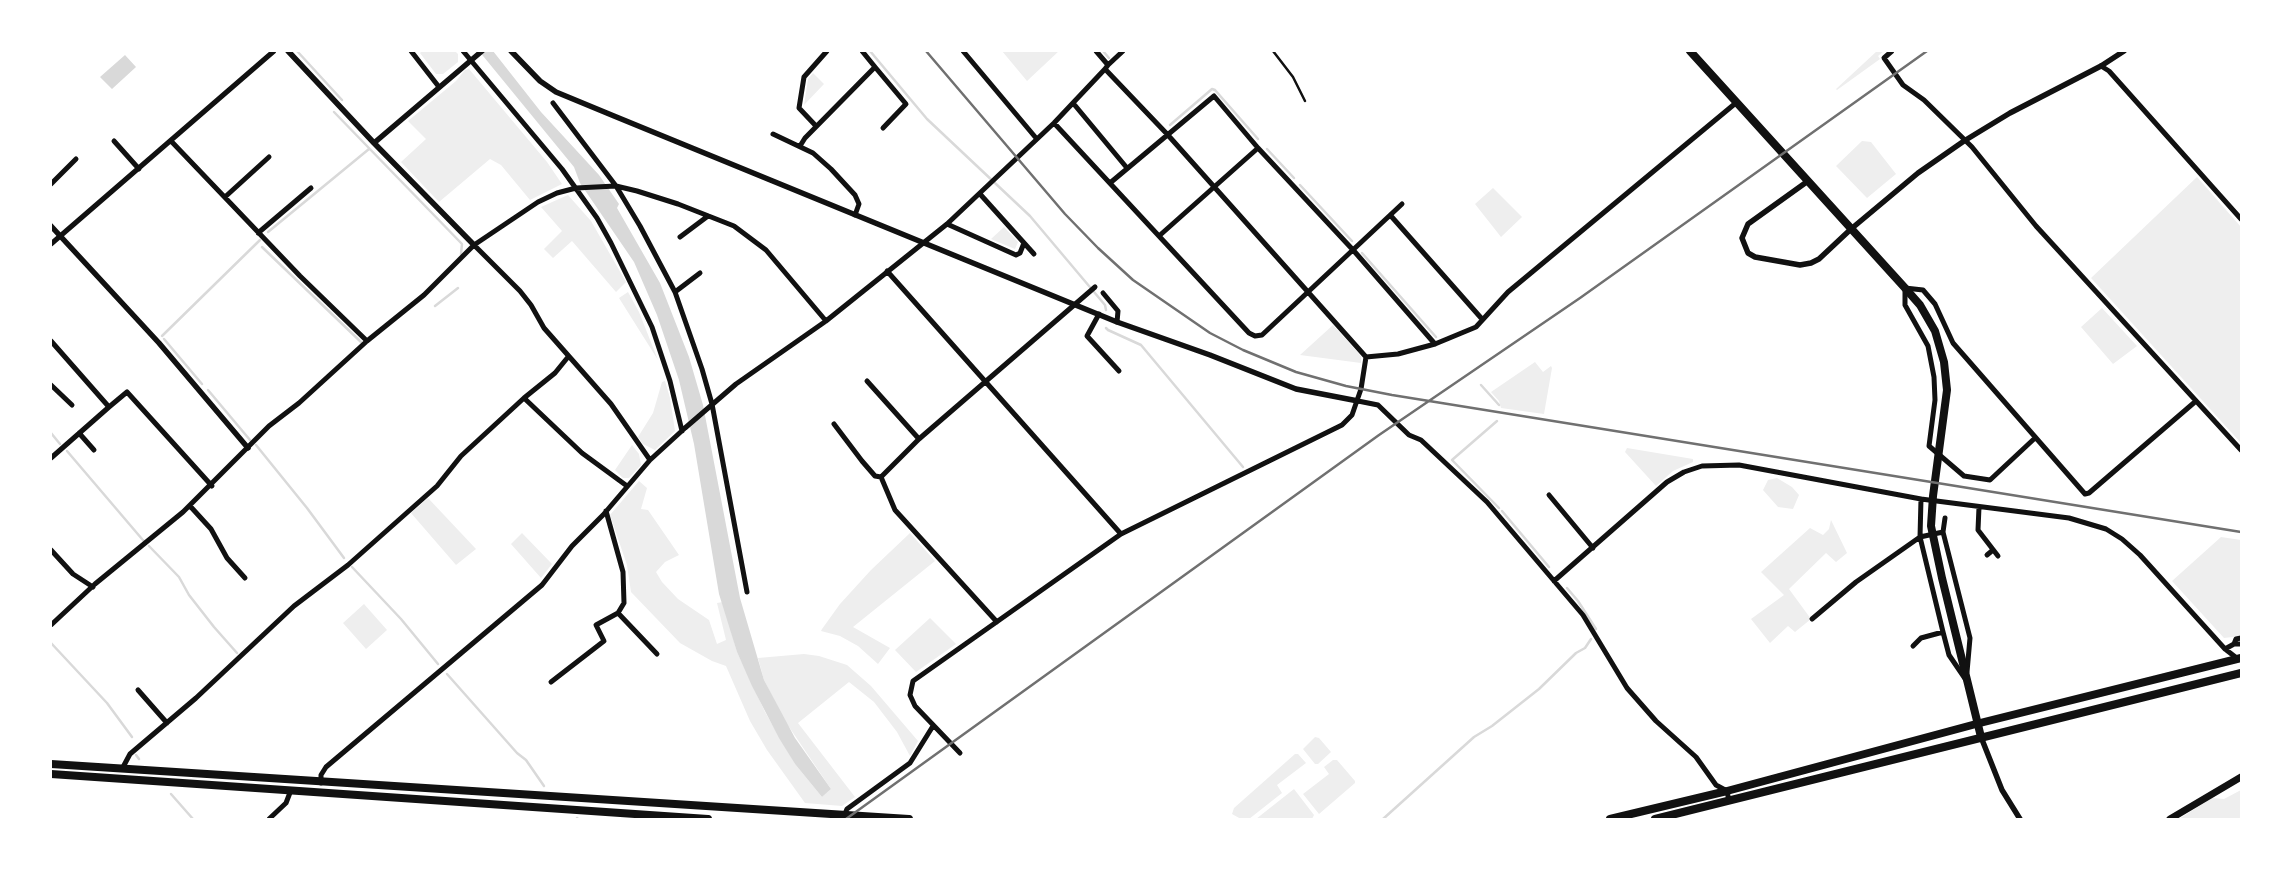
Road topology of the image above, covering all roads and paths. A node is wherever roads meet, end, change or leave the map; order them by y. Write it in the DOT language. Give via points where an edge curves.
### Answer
graph roads {
  1 [pos="274,51"];
  2 [pos="288,51"];
  3 [pos="411,51"];
  4 [pos="463,51"];
  5 [pos="482,51"];
  6 [pos="511,51"];
  7 [pos="827,51"];
  8 [pos="862,51"];
  9 [pos="963,51"];
  10 [pos="1096,51"];
  11 [pos="1123,51"];
  12 [pos="1273,51"];
  13 [pos="1690,51"];
  14 [pos="1892,51"];
  15 [pos="2124,51"];
  16 [pos="473,58"];
  17 [pos="2101,66"];
  18 [pos="875,67"];
  19 [pos="1107,67"];
  20 [pos="439,87"];
  21 [pos="1305,101"];
  22 [pos="1737,102"];
  23 [pos="553,103"];
  24 [pos="1073,103"];
  25 [pos="1054,123"];
  26 [pos="816,126"];
  27 [pos="883,128"];
  28 [pos="773,134"];
  29 [pos="1167,134"];
  30 [pos="1036,138"];
  31 [pos="114,141"];
  32 [pos="171,141"];
  33 [pos="1964,141"];
  34 [pos="374,143"];
  35 [pos="800,146"];
  36 [pos="1258,148"];
  37 [pos="269,157"];
  38 [pos="76,159"];
  39 [pos="1127,168"];
  40 [pos="138,169"];
  41 [pos="1808,181"];
  42 [pos="1110,183"];
  43 [pos="51,184"];
  44 [pos="616,186"];
  45 [pos="311,188"];
  46 [pos="576,188"];
  47 [pos="1214,188"];
  48 [pos="980,194"];
  49 [pos="225,197"];
  50 [pos="1402,204"];
  51 [pos="855,215"];
  52 [pos="708,216"];
  53 [pos="1391,216"];
  54 [pos="2241,219"];
  55 [pos="946,224"];
  56 [pos="51,226"];
  57 [pos="1851,229"];
  58 [pos="258,233"];
  59 [pos="1159,236"];
  60 [pos="61,237"];
  61 [pos="680,237"];
  62 [pos="922,243"];
  63 [pos="1024,243"];
  64 [pos="51,244"];
  65 [pos="474,245"];
  66 [pos="1354,251"];
  67 [pos="1034,254"];
  68 [pos="887,271"];
  69 [pos="700,273"];
  70 [pos="1095,287"];
  71 [pos="1905,288"];
  72 [pos="675,292"];
  73 [pos="1309,292"];
  74 [pos="1103,293"];
  75 [pos="1074,304"];
  76 [pos="1099,314"];
  77 [pos="826,320"];
  78 [pos="1482,320"];
  79 [pos="1117,322"];
  80 [pos="51,341"];
  81 [pos="367,341"];
  82 [pos="1435,344"];
  83 [pos="568,357"];
  84 [pos="1366,357"];
  85 [pos="1119,372"];
  86 [pos="867,381"];
  87 [pos="985,382"];
  88 [pos="51,385"];
  89 [pos="524,398"];
  90 [pos="1358,401"];
  91 [pos="2196,401"];
  92 [pos="72,405"];
  93 [pos="710,405"];
  94 [pos="109,406"];
  95 [pos="834,424"];
  96 [pos="683,430"];
  97 [pos="79,433"];
  98 [pos="919,438"];
  99 [pos="2035,438"];
  100 [pos="248,448"];
  101 [pos="94,450"];
  102 [pos="2241,450"];
  103 [pos="51,458"];
  104 [pos="650,460"];
  105 [pos="881,477"];
  106 [pos="212,486"];
  107 [pos="627,486"];
  108 [pos="1549,495"];
  109 [pos="1921,499"];
  110 [pos="190,506"];
  111 [pos="1979,507"];
  112 [pos="606,511"];
  113 [pos="1944,518"];
  114 [pos="1943,532"];
  115 [pos="1121,534"];
  116 [pos="1920,537"];
  117 [pos="1592,548"];
  118 [pos="51,550"];
  119 [pos="1993,550"];
  120 [pos="1986,555"];
  121 [pos="1998,556"];
  122 [pos="245,578"];
  123 [pos="1554,581"];
  124 [pos="93,587"];
  125 [pos="747,592"];
  126 [pos="618,613"];
  127 [pos="1812,619"];
  128 [pos="997,622"];
  129 [pos="51,625"];
  130 [pos="1943,632"];
  131 [pos="2241,638"];
  132 [pos="2234,644"];
  133 [pos="2241,644"];
  134 [pos="1912,646"];
  135 [pos="2225,649"];
  136 [pos="657,654"];
  137 [pos="2240,660"];
  138 [pos="2241,673"];
  139 [pos="1966,680"];
  140 [pos="551,682"];
  141 [pos="138,690"];
  142 [pos="167,723"];
  143 [pos="1976,724"];
  144 [pos="933,726"];
  145 [pos="1980,738"];
  146 [pos="960,753"];
  147 [pos="51,764"];
  148 [pos="122,768"];
  149 [pos="51,774"];
  150 [pos="2241,777"];
  151 [pos="321,783"];
  152 [pos="291,790"];
  153 [pos="1727,791"];
  154 [pos="1729,801"];
  155 [pos="709,806"];
  156 [pos="845,814"];
  157 [pos="270,819"];
  158 [pos="708,819"];
  159 [pos="910,819"];
  160 [pos="1610,819"];
  161 [pos="1656,819"];
  162 [pos="2020,819"];
  163 [pos="2170,819"];
  1 -- 32 [label="street"];
  2 -- 34 [label="street"];
  3 -- 20 [label="street"];
  4 -- 16 [label="street"];
  5 -- 16 [label="street"];
  6 -- 51 [label="street" via="540,81 556,92"];
  7 -- 26 [label="street" via="804,77 799,108"];
  8 -- 18 [label="street"];
  9 -- 30 [label="street"];
  10 -- 19 [label="street"];
  11 -- 19 [label="street"];
  12 -- 21 [label="lane" via="1293,77"];
  13 -- 22 [label="main road"];
  14 -- 33 [label="street" via="1884,58 1903,85 1919,96"];
  15 -- 17 [label="street"];
  16 -- 20 [label="street"];
  16 -- 46 [label="street"];
  17 -- 33 [label="street"];
  17 -- 54 [label="street" via="2122,85"];
  18 -- 26 [label="street"];
  18 -- 27 [label="street" via="906,104"];
  19 -- 24 [label="street"];
  19 -- 29 [label="street"];
  20 -- 34 [label="street"];
  22 -- 41 [label="main road"];
  22 -- 78 [label="street" via="1508,292"];
  23 -- 44 [label="street"];
  24 -- 25 [label="street"];
  24 -- 39 [label="street"];
  25 -- 30 [label="street"];
  25 -- 42 [label="street"];
  26 -- 35 [label="street"];
  28 -- 35 [label="street"];
  29 -- 36 [label="street" via="1214,96"];
  29 -- 39 [label="street"];
  29 -- 47 [label="street"];
  30 -- 48 [label="street"];
  31 -- 40 [label="street"];
  32 -- 40 [label="street"];
  32 -- 49 [label="street"];
  33 -- 57 [label="street" via="1918,173"];
  33 -- 91 [label="street" via="2036,226"];
  34 -- 65 [label="street"];
  35 -- 51 [label="street" via="814,153 855,195 859,204"];
  36 -- 47 [label="street"];
  36 -- 66 [label="street"];
  37 -- 49 [label="street"];
  38 -- 43 [label="street"];
  39 -- 42 [label="street"];
  40 -- 60 [label="street"];
  41 -- 57 [label="main road"];
  41 -- 57 [label="street" via="1748,224 1742,238 1748,253 1800,265 1811,264"];
  42 -- 59 [label="street"];
  44 -- 46 [label="street"];
  44 -- 52 [label="street"];
  44 -- 72 [label="street"];
  45 -- 58 [label="street"];
  46 -- 65 [label="street" via="538,202"];
  46 -- 96 [label="street" via="611,243 652,327"];
  47 -- 59 [label="street"];
  47 -- 73 [label="street"];
  48 -- 55 [label="street"];
  48 -- 63 [label="street"];
  49 -- 58 [label="street"];
  50 -- 53 [label="street"];
  51 -- 62 [label="street"];
  52 -- 61 [label="street"];
  52 -- 77 [label="street" via="734,226 766,250"];
  53 -- 66 [label="street"];
  53 -- 78 [label="street"];
  55 -- 62 [label="street"];
  55 -- 63 [label="street" via="1016,255"];
  56 -- 60 [label="street"];
  57 -- 71 [label="main road"];
  58 -- 81 [label="street"];
  59 -- 73 [label="street" via="1255,336 1262,335"];
  60 -- 64 [label="street"];
  60 -- 100 [label="street" via="159,343"];
  62 -- 68 [label="street"];
  62 -- 75 [label="street"];
  63 -- 67 [label="street"];
  65 -- 81 [label="street" via="424,295"];
  65 -- 83 [label="street" via="520,291"];
  66 -- 73 [label="street"];
  66 -- 82 [label="street"];
  68 -- 77 [label="street"];
  68 -- 87 [label="street"];
  69 -- 72 [label="street"];
  70 -- 75 [label="street"];
  71 -- 99 [label="street" via="1923,290 1935,304 1953,343"];
  71 -- 99 [label="street" via="1905,305 1928,346 1934,378 1930,446 1964,476 1990,480"];
  71 -- 139 [label="main road" via="1920,305 1935,331 1944,362 1947,390 1932,526"];
  72 -- 93 [label="street" via="702,369"];
  73 -- 84 [label="street"];
  74 -- 79 [label="street" via="1118,311"];
  75 -- 76 [label="street"];
  75 -- 87 [label="street"];
  76 -- 79 [label="street"];
  76 -- 85 [label="street" via="1087,336"];
  77 -- 93 [label="street"];
  78 -- 82 [label="street" via="1476,327"];
  79 -- 90 [label="street" via="1296,389"];
  80 -- 94 [label="street"];
  81 -- 100 [label="street"];
  82 -- 84 [label="street" via="1398,354"];
  83 -- 89 [label="street" via="555,373"];
  83 -- 104 [label="street" via="611,404"];
  84 -- 90 [label="street"];
  86 -- 98 [label="street"];
  87 -- 98 [label="street"];
  87 -- 115 [label="street"];
  88 -- 92 [label="street"];
  89 -- 107 [label="street" via="582,453"];
  89 -- 142 [label="street" via="462,456 430,492 348,565 294,606"];
  90 -- 115 [label="street" via="1352,415 1342,424"];
  90 -- 123 [label="street" via="1378,405 1409,435 1433,450 1487,502"];
  91 -- 99 [label="street" via="2090,493 2085,494"];
  91 -- 102 [label="street"];
  93 -- 96 [label="street"];
  93 -- 125 [label="street"];
  94 -- 97 [label="street"];
  94 -- 106 [label="street" via="127,392"];
  95 -- 105 [label="street" via="866,466 875,476"];
  96 -- 104 [label="street"];
  97 -- 101 [label="street"];
  97 -- 103 [label="street"];
  98 -- 105 [label="street"];
  100 -- 106 [label="street"];
  104 -- 107 [label="street"];
  105 -- 128 [label="street" via="895,510"];
  106 -- 110 [label="street"];
  107 -- 112 [label="street"];
  108 -- 117 [label="street"];
  109 -- 111 [label="street"];
  109 -- 116 [label="street"];
  109 -- 117 [label="street" via="1748,466 1702,466 1667,482"];
  110 -- 122 [label="street"];
  110 -- 124 [label="street"];
  111 -- 119 [label="street" via="1978,530"];
  111 -- 135 [label="street" via="2069,518 2106,529 2140,555"];
  112 -- 126 [label="street" via="623,572 624,603"];
  112 -- 151 [label="street" via="572,546 542,585 326,767"];
  113 -- 114 [label="street"];
  114 -- 116 [label="street"];
  114 -- 139 [label="street" via="1970,638"];
  115 -- 128 [label="street"];
  116 -- 127 [label="street" via="1856,582"];
  116 -- 130 [label="street"];
  117 -- 123 [label="street"];
  118 -- 124 [label="street" via="73,574"];
  119 -- 120 [label="street"];
  119 -- 121 [label="street"];
  123 -- 153 [label="street" via="1583,615 1627,688 1656,721 1696,757 1716,785"];
  124 -- 129 [label="street"];
  126 -- 136 [label="street"];
  126 -- 140 [label="street" via="596,625 604,641"];
  128 -- 144 [label="street" via="914,681 910,695 915,706"];
  130 -- 134 [label="street" via="1921,638"];
  130 -- 139 [label="street" via="1949,654"];
  131 -- 132 [label="street"];
  132 -- 133 [label="street"];
  132 -- 135 [label="street"];
  135 -- 137 [label="street"];
  137 -- 143 [label="main road"];
  138 -- 145 [label="main road"];
  139 -- 143 [label="main road"];
  141 -- 142 [label="street"];
  142 -- 148 [label="street" via="130,754"];
  143 -- 145 [label="main road"];
  143 -- 153 [label="main road"];
  144 -- 146 [label="street"];
  144 -- 156 [label="street" via="910,763 847,809"];
  145 -- 154 [label="main road"];
  145 -- 162 [label="street" via="2002,790"];
  147 -- 148 [label="main road"];
  148 -- 151 [label="main road"];
  149 -- 152 [label="main road"];
  150 -- 163 [label="main road"];
  151 -- 155 [label="main road"];
  152 -- 157 [label="street" via="286,803"];
  152 -- 158 [label="main road"];
  153 -- 154 [label="street"];
  153 -- 160 [label="main road"];
  154 -- 161 [label="main road"];
  155 -- 156 [label="main road"];
  155 -- 158 [label="street"];
  156 -- 159 [label="main road"];
}
